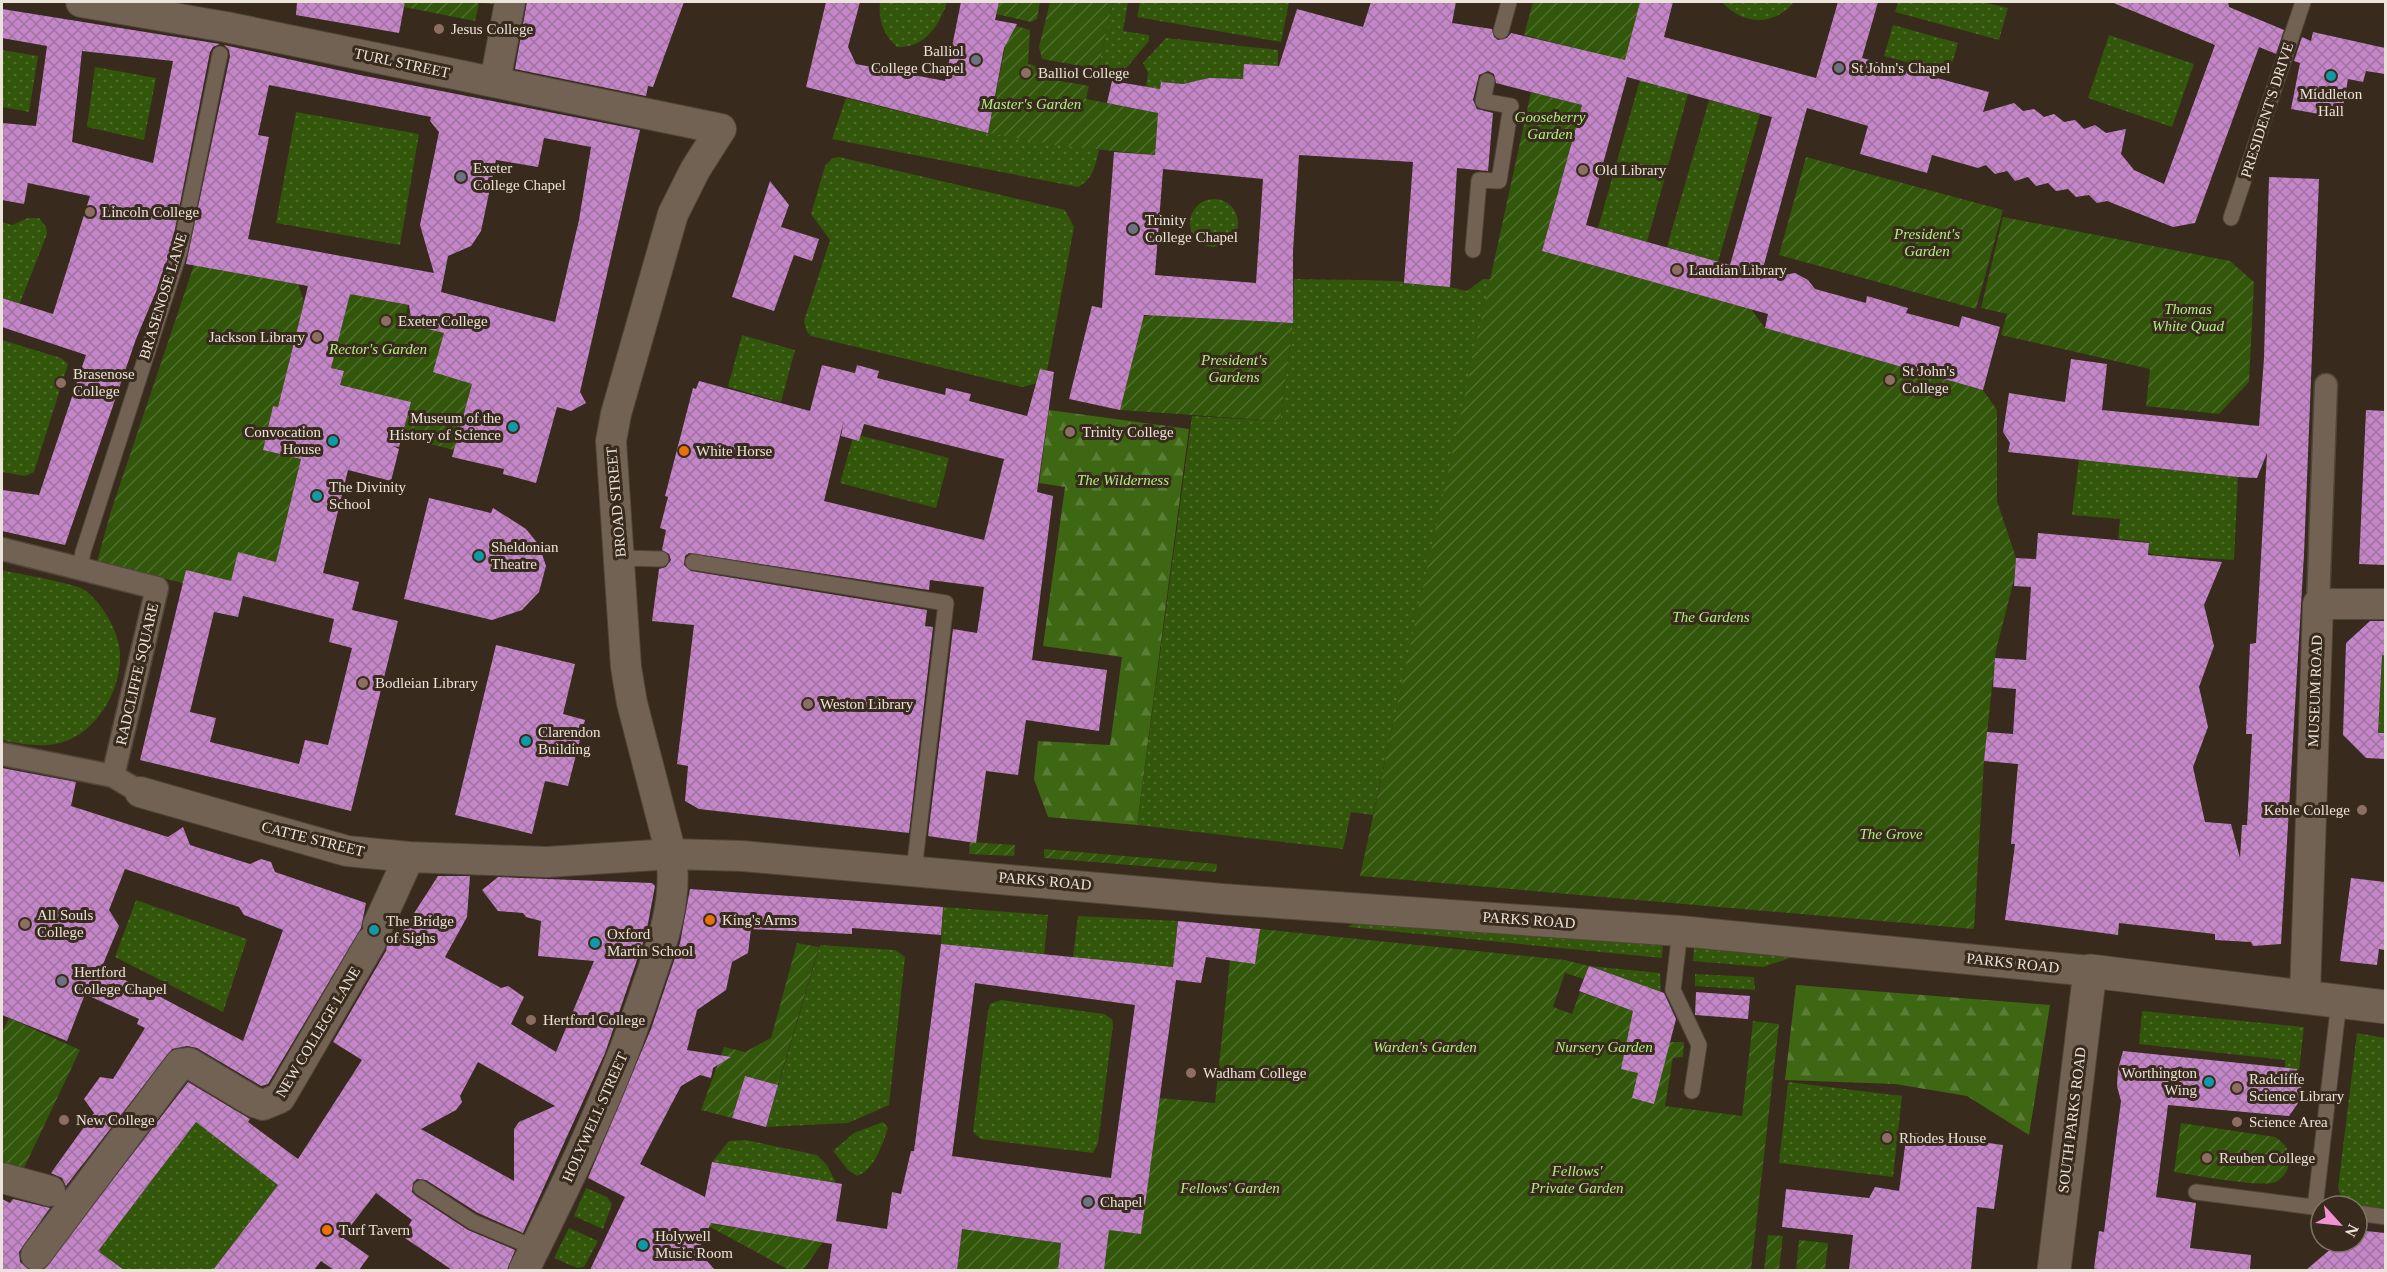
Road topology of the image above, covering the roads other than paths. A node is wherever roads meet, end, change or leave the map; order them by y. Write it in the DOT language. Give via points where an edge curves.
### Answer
graph roads {
  1 [pos="81,2"];
  2 [pos="510,2"];
  3 [pos="1509,2"];
  4 [pos="2303,2"];
  5 [pos="216,13"];
  6 [pos="1501,31"];
  7 [pos="220,54"];
  8 [pos="1487,81"];
  9 [pos="495,82"];
  10 [pos="721,129"];
  11 [pos="2230,218"];
  12 [pos="1473,250"];
  13 [pos="2326,385"];
  14 [pos="2,549"];
  15 [pos="620,558"];
  16 [pos="661,559"];
  17 [pos="693,562"];
  18 [pos="80,568"];
  19 [pos="2318,604"];
  20 [pos="2385,604"];
  21 [pos="2,753"];
  22 [pos="113,776"];
  23 [pos="140,792"];
  24 [pos="671,854"];
  25 [pos="409,857"];
  26 [pos="914,870"];
  27 [pos="1680,931"];
  28 [pos="2090,970"];
  29 [pos="2305,996"];
  30 [pos="2339,1001"];
  31 [pos="2385,1007"];
  32 [pos="1692,1091"];
  33 [pos="2,1178"];
  34 [pos="421,1188"];
  35 [pos="2196,1192"];
  36 [pos="2319,1194"];
  37 [pos="66,1196"];
  38 [pos="2309,1207"];
  39 [pos="2369,1215"];
  40 [pos="2385,1217"];
  41 [pos="36,1255"];
  42 [pos="530,1259"];
  43 [pos="2054,1270"];
  1 -- 5 [label="street, TURL STREET"];
  2 -- 9 [label="street"];
  3 -- 6 [label="lane"];
  4 -- 11 [label="lane, PRESIDENT'S DRIVE"];
  5 -- 9 [label="street, TURL STREET"];
  7 -- 18 [label="lane, BRASENOSE LANE" via="180,251"];
  8 -- 12 [label="lane" via="1483,101 1511,106 1499,181 1479,180"];
  9 -- 10 [label="street, TURL STREET"];
  10 -- 15 [label="street, BROAD STREET" via="673,214 616,414 611,475"];
  13 -- 19 [label="street, MUSEUM ROAD"];
  14 -- 18 [label="street, RADCLIFFE SQUARE"];
  15 -- 16 [label="lane"];
  15 -- 24 [label="street, BROAD STREET" via="632,703"];
  17 -- 26 [label="lane" via="946,603"];
  18 -- 22 [label="street, RADCLIFFE SQUARE" via="157,588"];
  19 -- 20 [label="street"];
  19 -- 29 [label="street, MUSEUM ROAD"];
  21 -- 22 [label="street, CATTE STREET"];
  22 -- 23 [label="street, CATTE STREET"];
  23 -- 25 [label="street, CATTE STREET" via="347,851"];
  24 -- 25 [label="street, CATTE STREET" via="547,862"];
  24 -- 26 [label="street, PARKS ROAD"];
  24 -- 42 [label="street, HOLYWELL STREET" via="673,882 661,946 630,1040"];
  25 -- 37 [label="street, NEW COLLEGE LANE" via="374,934 280,1098 263,1105 254,1102 189,1063 180,1064"];
  26 -- 27 [label="street, PARKS ROAD" via="1222,898"];
  27 -- 28 [label="street, PARKS ROAD"];
  27 -- 32 [label="lane" via="1673,990 1698,1045"];
  28 -- 29 [label="street, PARKS ROAD"];
  28 -- 43 [label="street, SOUTH PARKS ROAD"];
  29 -- 30 [label="street, PARKS ROAD"];
  30 -- 31 [label="street, PARKS ROAD"];
  30 -- 36 [label="lane"];
  33 -- 37 [label="street"];
  34 -- 42 [label="lane"];
  35 -- 38 [label="lane"];
  37 -- 41 [label="street, NEW COLLEGE LANE"];
  39 -- 40 [label="lane"];
}
